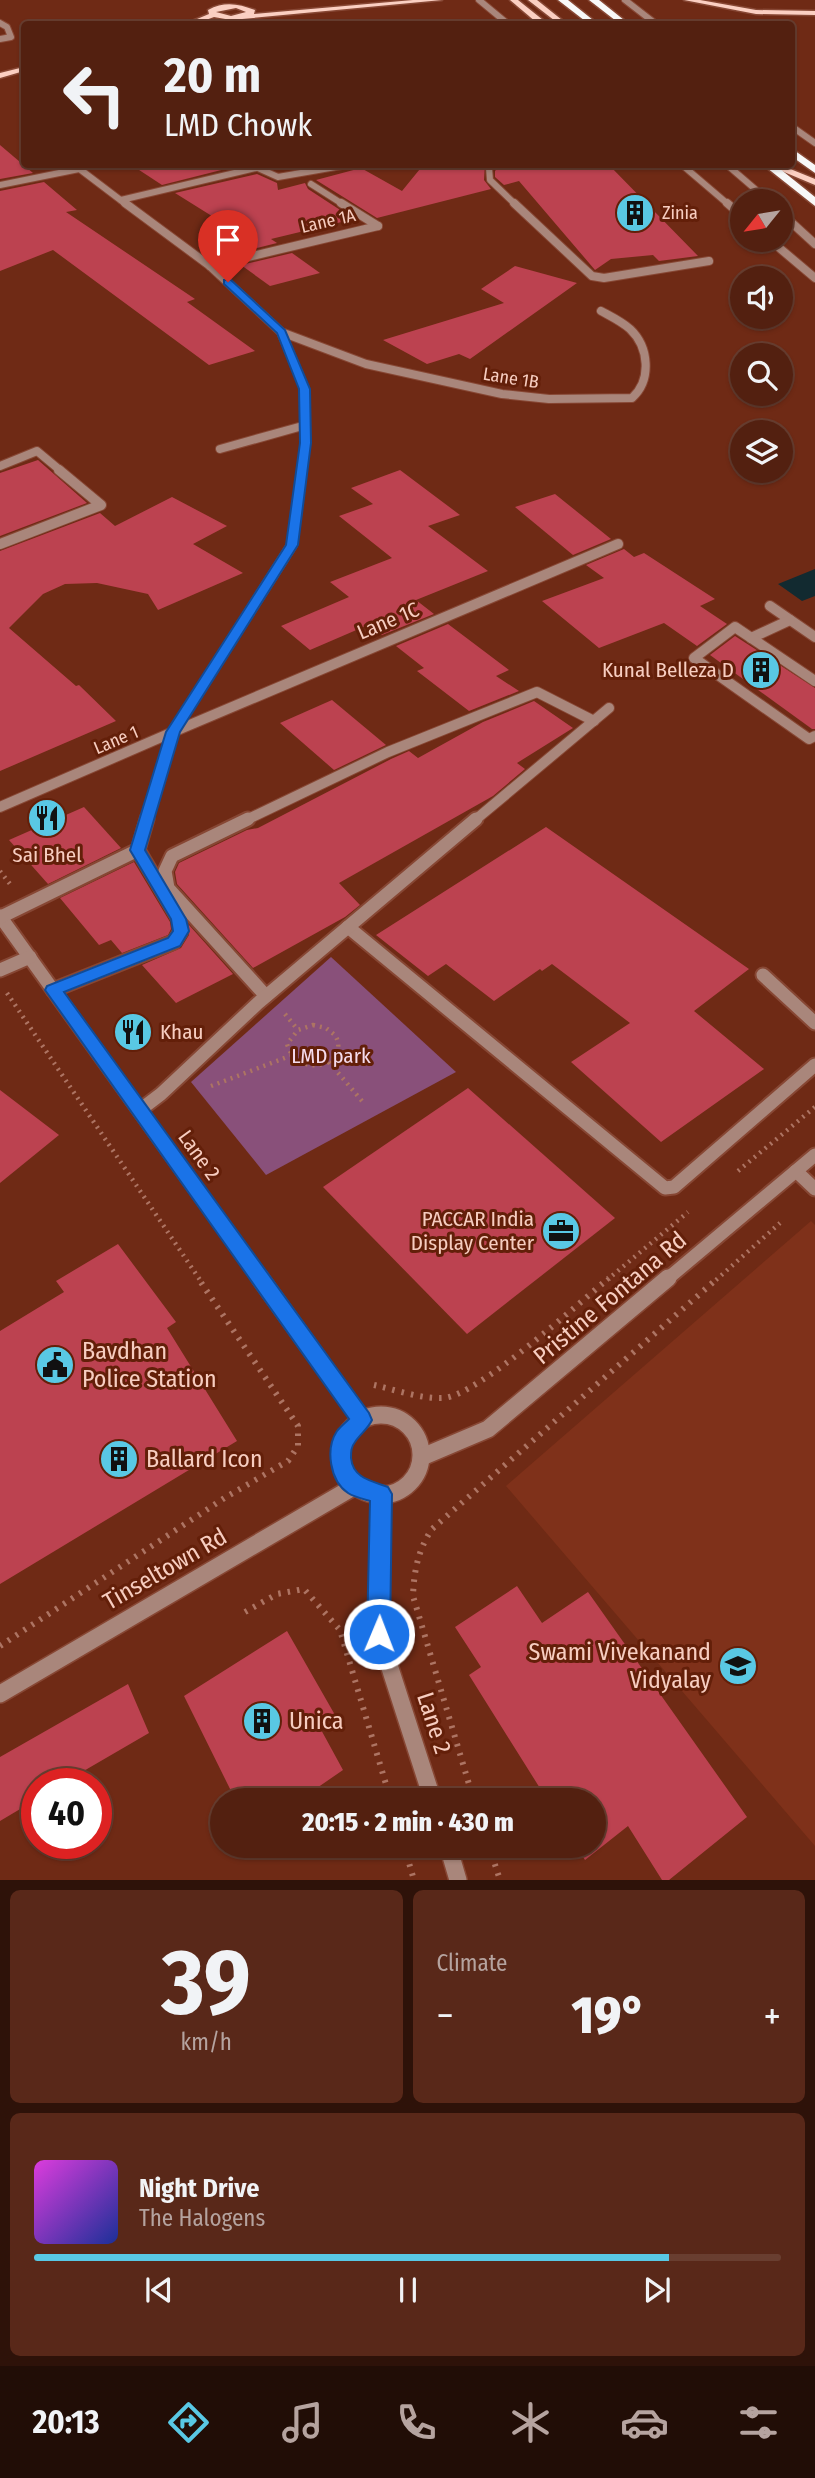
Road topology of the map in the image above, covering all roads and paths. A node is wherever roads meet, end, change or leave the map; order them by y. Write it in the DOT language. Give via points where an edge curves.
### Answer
graph roads {
  1 [pos="235,0"];
  2 [pos="256,0"];
  3 [pos="372,0"];
  4 [pos="438,0"];
  5 [pos="480,0"];
  6 [pos="514,0"];
  7 [pos="532,0"];
  8 [pos="548,0"];
  9 [pos="562,0"];
  10 [pos="593,0"];
  11 [pos="625,0"];
  12 [pos="688,0"];
  13 [pos="220,7"];
  14 [pos="248,9"];
  15 [pos="815,13"];
  16 [pos="213,15"];
  17 [pos="243,17"];
  18 [pos="228,18"];
  19 [pos="565,20"];
  20 [pos="197,21"];
  21 [pos="222,21"];
  22 [pos="505,21"];
  23 [pos="540,21"];
  24 [pos="590,21"];
  25 [pos="621,21"];
  26 [pos="652,21"];
  27 [pos="0,23"];
  28 [pos="0,39"];
  29 [pos="21,70"];
  30 [pos="0,76"];
  31 [pos="21,78"];
  32 [pos="0,83"];
  33 [pos="795,129"];
  34 [pos="815,143"];
  35 [pos="795,154"];
  36 [pos="72,168"];
  37 [pos="77,168"];
  38 [pos="245,168"];
  39 [pos="257,168"];
  40 [pos="331,168"];
  41 [pos="489,168"];
  42 [pos="686,168"];
  43 [pos="731,168"];
  44 [pos="773,168"];
  45 [pos="778,168"];
  46 [pos="815,170"];
  47 [pos="815,182"];
  48 [pos="311,184"];
  49 [pos="0,185"];
  50 [pos="755,189"];
  51 [pos="121,200"];
  52 [pos="815,203"];
  53 [pos="730,206"];
  54 [pos="793,224"];
  55 [pos="815,244"];
  56 [pos="784,252"];
  57 [pos="709,261"];
  58 [pos="210,266"];
  59 [pos="815,278"];
  60 [pos="601,311"];
  61 [pos="281,332"];
  62 [pos="306,425"];
  63 [pos="220,449"];
  64 [pos="0,466"];
  65 [pos="0,544"];
  66 [pos="618,544"];
  67 [pos="770,606"];
  68 [pos="790,620"];
  69 [pos="751,638"];
  70 [pos="815,638"];
  71 [pos="815,681"];
  72 [pos="609,708"];
  73 [pos="594,721"];
  74 [pos="173,732"];
  75 [pos="815,736"];
  76 [pos="0,807"];
  77 [pos="138,850"];
  78 [pos="0,871"];
  79 [pos="25,905"];
  80 [pos="0,916"];
  81 [pos="348,928"];
  82 [pos="30,957"];
  83 [pos="0,970"];
  84 [pos="763,975"];
  85 [pos="0,983"];
  86 [pos="53,990"];
  87 [pos="266,996"];
  88 [pos="284,1013"];
  89 [pos="815,1023"];
  90 [pos="298,1030"];
  91 [pos="290,1056"];
  92 [pos="329,1062"];
  93 [pos="815,1065"];
  94 [pos="204,1089"];
  95 [pos="362,1101"];
  96 [pos="815,1107"];
  97 [pos="139,1110"];
  98 [pos="815,1155"];
  99 [pos="796,1171"];
  100 [pos="729,1178"];
  101 [pos="815,1189"];
  102 [pos="697,1205"];
  103 [pos="785,1219"];
  104 [pos="369,1382"];
  105 [pos="362,1420"];
  106 [pos="422,1457"];
  107 [pos="355,1486"];
  108 [pos="381,1494"];
  109 [pos="245,1612"];
  110 [pos="0,1646"];
  111 [pos="0,1694"];
  112 [pos="387,1788"];
  113 [pos="429,1788"];
  114 [pos="470,1788"];
  115 [pos="408,1858"];
  116 [pos="452,1858"];
  117 [pos="493,1858"];
  118 [pos="414,1880"];
  119 [pos="458,1880"];
  120 [pos="500,1880"];
  1 -- 13 [label="main road"];
  2 -- 14 [label="main road"];
  3 -- 14 [label="main road"];
  4 -- 17 [label="main road"];
  5 -- 22 [label="street"];
  6 -- 23 [label="main road"];
  7 -- 19 [label="main road"];
  8 -- 19 [label="highway"];
  9 -- 24 [label="highway"];
  10 -- 25 [label="highway"];
  11 -- 26 [label="street"];
  12 -- 15 [label="main road" via="756,12"];
  13 -- 14 [label="main road"];
  13 -- 16 [label="main road"];
  14 -- 17 [label="main road"];
  16 -- 18 [label="main road"];
  16 -- 20 [label="main road"];
  17 -- 18 [label="main road"];
  18 -- 21 [label="main road"];
  27 -- 28 [label="street" via="8,27 11,37"];
  29 -- 30 [label="main road"];
  31 -- 32 [label="main road"];
  33 -- 34 [label="street"];
  35 -- 46 [label="highway"];
  36 -- 49 [label="street"];
  37 -- 51 [label="street"];
  38 -- 51 [label="street"];
  39 -- 40 [label="street" via="284,177"];
  41 -- 57 [label="street" via="490,180 592,276 604,278"];
  42 -- 53 [label="street"];
  43 -- 50 [label="street"];
  44 -- 52 [label="highway"];
  45 -- 47 [label="main road"];
  48 -- 58 [label="street, Lane 1A" via="378,226"];
  51 -- 58 [label="street"];
  54 -- 55 [label="street"];
  56 -- 59 [label="street"];
  58 -- 61 [label="street"];
  60 -- 61 [label="street, Lane 1B" via="632,331 645,356 647,376 632,398 550,400 502,394 366,364"];
  61 -- 62 [label="street" via="305,389"];
  62 -- 63 [label="street"];
  62 -- 74 [label="street" via="292,545"];
  64 -- 65 [label="street" via="37,451 101,505"];
  66 -- 74 [label="street, Lane 1C"];
  67 -- 68 [label="street"];
  68 -- 69 [label="street"];
  68 -- 70 [label="street"];
  69 -- 71 [label="street"];
  69 -- 75 [label="street" via="735,627 694,658 809,739"];
  72 -- 73 [label="street"];
  73 -- 81 [label="street"];
  73 -- 87 [label="street" via="537,692 388,752 172,856 165,866 168,888"];
  74 -- 76 [label="street, Lane 1"];
  74 -- 77 [label="street"];
  77 -- 79 [label="street"];
  77 -- 86 [label="street" via="181,931 174,942"];
  78 -- 79 [label="path"];
  79 -- 80 [label="street"];
  80 -- 82 [label="street, Lane 2"];
  81 -- 87 [label="street"];
  81 -- 93 [label="street" via="665,1188 674,1186"];
  82 -- 83 [label="street"];
  82 -- 86 [label="street, Lane 2"];
  84 -- 89 [label="street"];
  85 -- 110 [label="path" via="299,1426 298,1446 288,1461"];
  86 -- 97 [label="street, Lane 2"];
  87 -- 97 [label="street"];
  88 -- 90 [label="path"];
  90 -- 91 [label="path" via="287,1044"];
  90 -- 92 [label="path" via="313,1025 335,1033 340,1045"];
  91 -- 92 [label="path" via="312,1066"];
  91 -- 94 [label="path"];
  92 -- 95 [label="path"];
  96 -- 100 [label="path"];
  97 -- 105 [label="street, Lane 2"];
  98 -- 99 [label="street, Pristine Fontana Rd"];
  99 -- 101 [label="street"];
  99 -- 106 [label="street, Pristine Fontana Rd" via="488,1429"];
  102 -- 104 [label="path" via="505,1364 455,1396 386,1390"];
  103 -- 114 [label="path" via="424,1541 413,1578 413,1596"];
  105 -- 106 [label="street" via="387,1416 400,1420 418,1437"];
  105 -- 107 [label="street" via="344,1438 341,1450 341,1463"];
  106 -- 108 [label="street" via="408,1486"];
  107 -- 108 [label="street"];
  107 -- 111 [label="street, Tinseltown Rd"];
  108 -- 113 [label="street, Lane 2" via="379,1634"];
  109 -- 112 [label="path" via="277,1594 304,1589 340,1630"];
  115 -- 118 [label="path"];
  116 -- 119 [label="street"];
  117 -- 120 [label="path"];
}
